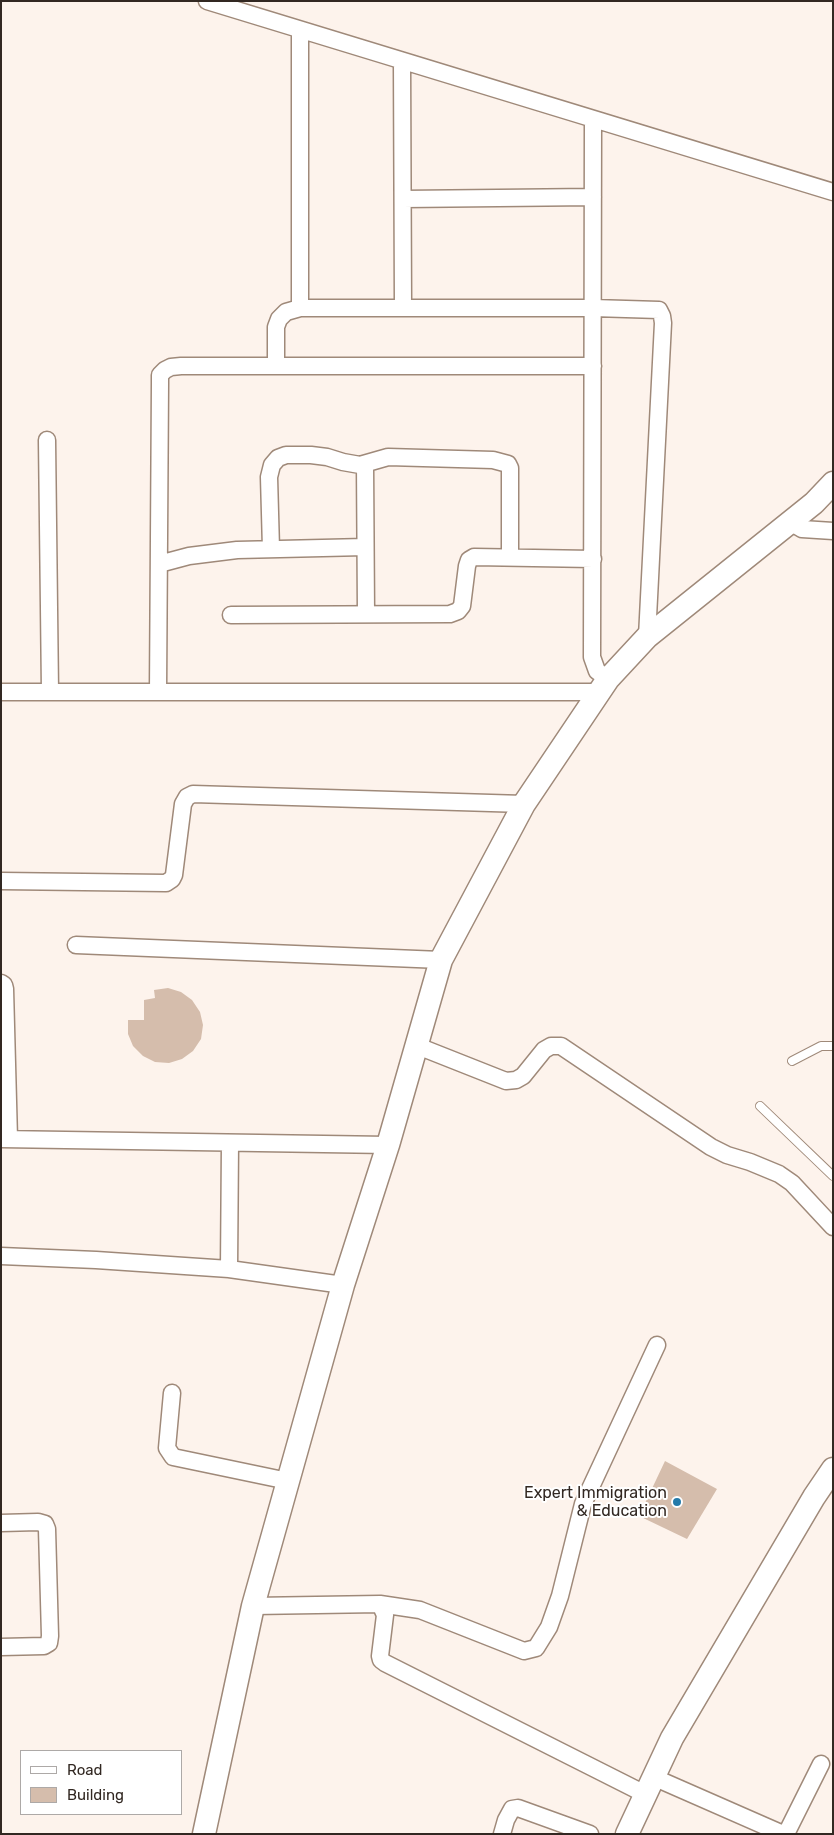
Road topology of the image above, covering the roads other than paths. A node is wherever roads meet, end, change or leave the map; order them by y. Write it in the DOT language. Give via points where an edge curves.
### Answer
graph roads {
  1 [pos="207,1"];
  2 [pos="300,30"];
  3 [pos="402,61"];
  4 [pos="593,119"];
  5 [pos="833,192"];
  6 [pos="593,197"];
  7 [pos="403,199"];
  8 [pos="403,307"];
  9 [pos="300,308"];
  10 [pos="593,308"];
  11 [pos="276,366"];
  12 [pos="593,366"];
  13 [pos="47,440"];
  14 [pos="365,464"];
  15 [pos="833,482"];
  16 [pos="790,522"];
  17 [pos="833,531"];
  18 [pos="365,547"];
  19 [pos="271,549"];
  20 [pos="510,557"];
  21 [pos="593,559"];
  22 [pos="159,564"];
  23 [pos="366,614"];
  24 [pos="231,615"];
  25 [pos="647,637"];
  26 [pos="604,685"];
  27 [pos="1,692"];
  28 [pos="50,692"];
  29 [pos="158,692"];
  30 [pos="524,804"];
  31 [pos="1,880"];
  32 [pos="76,945"];
  33 [pos="441,960"];
  34 [pos="1,983"];
  35 [pos="4,1028"];
  36 [pos="415,1045"];
  37 [pos="833,1046"];
  38 [pos="792,1061"];
  39 [pos="760,1106"];
  40 [pos="5,1139"];
  41 [pos="230,1144"];
  42 [pos="388,1145"];
  43 [pos="833,1176"];
  44 [pos="833,1227"];
  45 [pos="1,1256"];
  46 [pos="229,1269"];
  47 [pos="343,1285"];
  48 [pos="657,1345"];
  49 [pos="172,1393"];
  50 [pos="833,1469"];
  51 [pos="288,1481"];
  52 [pos="1,1523"];
  53 [pos="380,1604"];
  54 [pos="253,1606"];
  55 [pos="1,1647"];
  56 [pos="821,1764"];
  57 [pos="649,1785"];
  58 [pos="204,1834"];
  59 [pos="502,1834"];
  60 [pos="590,1834"];
  61 [pos="627,1834"];
  62 [pos="784,1834"];
  1 -- 2 [label="street"];
  2 -- 3 [label="street"];
  2 -- 9 [label="street"];
  3 -- 4 [label="street"];
  3 -- 7 [label="street"];
  4 -- 5 [label="street"];
  4 -- 6 [label="street"];
  6 -- 7 [label="street"];
  6 -- 10 [label="street"];
  7 -- 8 [label="street"];
  8 -- 9 [label="street"];
  8 -- 10 [label="street"];
  9 -- 11 [label="street" via="286,312 279,319"];
  10 -- 12 [label="street"];
  10 -- 25 [label="street" via="659,310 662,316"];
  11 -- 12 [label="street"];
  11 -- 22 [label="street" via="181,366 171,367 160,375"];
  12 -- 21 [label="street"];
  13 -- 28 [label="street"];
  14 -- 18 [label="street"];
  14 -- 19 [label="street" via="311,454 286,454 278,458 269,477"];
  14 -- 20 [label="street" via="398,457 493,460 508,464 511,473"];
  15 -- 16 [label="street"];
  16 -- 17 [label="street" via="802,529"];
  16 -- 25 [label="street"];
  18 -- 19 [label="street"];
  18 -- 23 [label="street"];
  19 -- 22 [label="street" via="206,553"];
  20 -- 21 [label="street"];
  20 -- 23 [label="street" via="474,557 469,560 462,606 458,611 450,614"];
  21 -- 26 [label="street" via="592,657"];
  22 -- 29 [label="street"];
  23 -- 24 [label="street"];
  25 -- 26 [label="street"];
  26 -- 29 [label="street"];
  26 -- 30 [label="street"];
  27 -- 28 [label="street"];
  28 -- 29 [label="street"];
  30 -- 31 [label="street" via="192,794 183,804 174,875 166,883"];
  30 -- 33 [label="street"];
  32 -- 33 [label="street"];
  33 -- 36 [label="street"];
  34 -- 35 [label="street" via="5,989"];
  35 -- 40 [label="street"];
  36 -- 42 [label="street"];
  36 -- 44 [label="street" via="506,1081 523,1076 544,1050 561,1046 710,1148 779,1174 792,1183"];
  37 -- 38 [label="lane" via="821,1046"];
  39 -- 43 [label="lane"];
  40 -- 41 [label="street"];
  41 -- 42 [label="street"];
  41 -- 46 [label="street"];
  42 -- 47 [label="street"];
  45 -- 46 [label="street"];
  46 -- 47 [label="street"];
  47 -- 51 [label="street"];
  48 -- 53 [label="street" via="583,1504 560,1596 549,1626 536,1648 524,1651 420,1610"];
  49 -- 51 [label="street" via="167,1448 173,1457"];
  50 -- 57 [label="street" via="677,1729"];
  51 -- 54 [label="street"];
  52 -- 55 [label="street" via="45,1524 50,1636 44,1646"];
  53 -- 54 [label="street"];
  53 -- 57 [label="street" via="385,1615 380,1656 385,1663"];
  54 -- 58 [label="street"];
  56 -- 62 [label="street"];
  57 -- 61 [label="street"];
  57 -- 62 [label="street"];
  59 -- 60 [label="street" via="512,1809 518,1808"];
}
